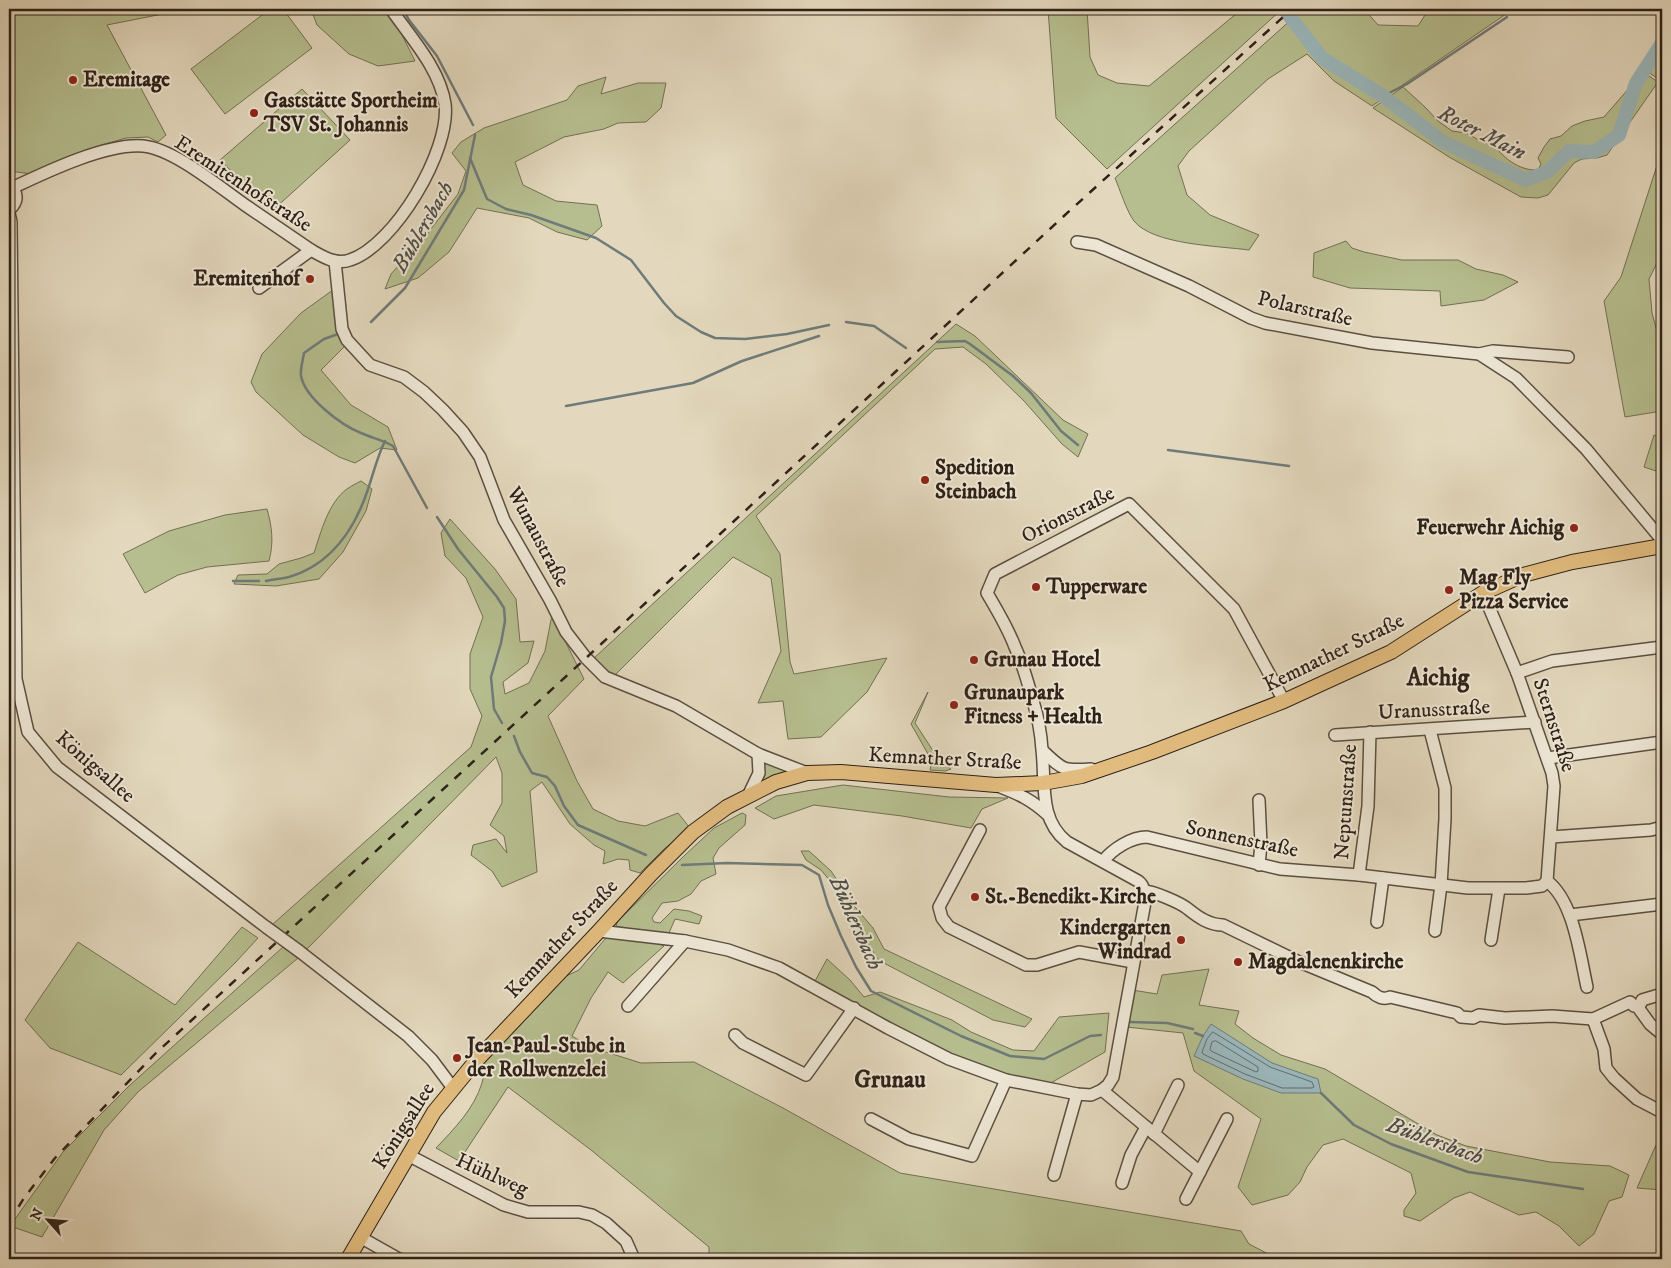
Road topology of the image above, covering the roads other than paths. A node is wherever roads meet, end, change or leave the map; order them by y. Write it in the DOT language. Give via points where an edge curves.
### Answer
graph roads {
  1 [pos="391,9"];
  2 [pos="11,186"];
  3 [pos="9,212"];
  4 [pos="1077,242"];
  5 [pos="311,250"];
  6 [pos="335,261"];
  7 [pos="259,288"];
  8 [pos="1478,354"];
  9 [pos="1568,357"];
  10 [pos="1662,540"];
  11 [pos="1662,546"];
  12 [pos="1483,592"];
  13 [pos="1662,647"];
  14 [pos="1518,673"];
  15 [pos="1284,701"];
  16 [pos="1535,722"];
  17 [pos="1430,730"];
  18 [pos="1370,732"];
  19 [pos="1335,735"];
  20 [pos="1662,742"];
  21 [pos="1042,751"];
  22 [pos="758,754"];
  23 [pos="1548,758"];
  24 [pos="1109,767"];
  25 [pos="807,773"];
  26 [pos="1044,783"];
  27 [pos="996,786"];
  28 [pos="748,796"];
  29 [pos="1259,800"];
  30 [pos="1048,815"];
  31 [pos="1662,827"];
  32 [pos="980,830"];
  33 [pos="1551,837"];
  34 [pos="1103,861"];
  35 [pos="1259,865"];
  36 [pos="1359,875"];
  37 [pos="1383,878"];
  38 [pos="1547,881"];
  39 [pos="1441,885"];
  40 [pos="1500,889"];
  41 [pos="1144,891"];
  42 [pos="1662,904"];
  43 [pos="1570,915"];
  44 [pos="1377,922"];
  45 [pos="599,931"];
  46 [pos="1435,931"];
  47 [pos="1491,940"];
  48 [pos="684,942"];
  49 [pos="1133,962"];
  50 [pos="1587,987"];
  51 [pos="1662,994"];
  52 [pos="1636,1003"];
  53 [pos="628,1006"];
  54 [pos="854,1008"];
  55 [pos="1594,1019"];
  56 [pos="1662,1034"];
  57 [pos="735,1035"];
  58 [pos="1006,1080"];
  59 [pos="1178,1085"];
  60 [pos="453,1088"];
  61 [pos="1102,1090"];
  62 [pos="1077,1094"];
  63 [pos="1662,1112"];
  64 [pos="1227,1118"];
  65 [pos="872,1119"];
  66 [pos="1150,1131"];
  67 [pos="408,1154"];
  68 [pos="1200,1172"];
  69 [pos="1054,1175"];
  70 [pos="1122,1183"];
  71 [pos="1186,1199"];
  72 [pos="360,1237"];
  73 [pos="348,1259"];
  74 [pos="399,1259"];
  75 [pos="634,1259"];
  1 -- 6 [label="street" via="431,68 442,92 445,106 442,140 417,192 378,242 349,260"];
  2 -- 3 [label="street, Königsallee" via="16,201"];
  2 -- 5 [label="street, Eremitenhofstraße" via="99,152 122,146 144,146 174,157"];
  3 -- 60 [label="street, Königsallee, bridge" via="16,679 28,732 57,767 408,1036"];
  4 -- 8 [label="street, Polarstraße" via="1096,245 1264,323 1372,343"];
  5 -- 6 [label="street, Eremitenhofstraße"];
  5 -- 7 [label="street, Eremitenhofstraße"];
  6 -- 22 [label="street, Wunaustraße" via="342,329 347,340 370,365 404,377 424,392 463,432 480,457 504,520 579,650 611,680 676,706"];
  8 -- 9 [label="street, Polarstraße" via="1493,351"];
  8 -- 10 [label="street, Polarstraße" via="1516,378 1586,449"];
  11 -- 12 [label="main road, Kemnather Straße" via="1544,569"];
  12 -- 14 [label="street, Sternstraße"];
  12 -- 15 [label="main road, Kemnather Straße" via="1391,652"];
  13 -- 14 [label="street" via="1552,661"];
  14 -- 16 [label="street, Sternstraße"];
  15 -- 21 [label="street, Orionstraße" via="1234,609 1130,504 995,574 990,582 987,593 1015,647 1034,703"];
  15 -- 24 [label="main road, Kemnather Straße"];
  16 -- 17 [label="street, Uranusstraße"];
  16 -- 23 [label="street, Sternstraße"];
  17 -- 18 [label="street, Uranusstraße"];
  17 -- 39 [label="street" via="1445,788"];
  18 -- 19 [label="street, Uranusstraße"];
  18 -- 36 [label="street, Neptunstraße" via="1368,806"];
  20 -- 23 [label="street"];
  21 -- 24 [label="street" via="1070,771"];
  21 -- 26 [label="street, Orionstraße"];
  22 -- 25 [label="street, Wunaustraße"];
  22 -- 28 [label="street" via="759,773"];
  23 -- 33 [label="street, Sternstraße" via="1554,786"];
  24 -- 26 [label="main road, Kemnather Straße"];
  25 -- 27 [label="main road, Kemnather Straße" via="841,772"];
  25 -- 28 [label="main road, Kemnather Straße" via="776,782"];
  26 -- 27 [label="main road, Kemnather Straße"];
  26 -- 30 [label="street, Orionstraße"];
  27 -- 30 [label="street" via="1022,795"];
  28 -- 45 [label="main road, Kemnather Straße" via="693,832"];
  29 -- 35 [label="street"];
  30 -- 34 [label="street" via="1058,835"];
  31 -- 33 [label="street"];
  32 -- 49 [label="street" via="939,908 949,927 1026,965 1037,965 1079,952"];
  33 -- 38 [label="street, Sternstraße"];
  34 -- 35 [label="street, Sonnenstraße" via="1138,837 1147,837"];
  34 -- 41 [label="street" via="1141,884"];
  35 -- 36 [label="street, Sonnenstraße"];
  36 -- 37 [label="street, Sonnenstraße"];
  37 -- 39 [label="street, Sonnenstraße"];
  37 -- 44 [label="street"];
  38 -- 40 [label="street, Sonnenstraße" via="1542,886"];
  38 -- 43 [label="street" via="1558,892"];
  39 -- 40 [label="street, Sonnenstraße"];
  39 -- 46 [label="street"];
  40 -- 47 [label="street"];
  41 -- 49 [label="street" via="1145,902"];
  41 -- 55 [label="street" via="1153,892 1215,925 1223,925 1386,999 1390,997 1457,1013 1462,1017"];
  42 -- 43 [label="street"];
  43 -- 50 [label="street"];
  45 -- 48 [label="street"];
  45 -- 60 [label="main road, Kemnather Straße"];
  48 -- 53 [label="street"];
  48 -- 54 [label="street" via="728,950 780,968"];
  49 -- 61 [label="street" via="1113,1077"];
  51 -- 52 [label="street"];
  52 -- 55 [label="street"];
  52 -- 56 [label="street" via="1650,1024"];
  54 -- 57 [label="street" via="806,1075 743,1043"];
  54 -- 58 [label="street" via="949,1059"];
  55 -- 63 [label="street" via="1604,1048 1606,1068 1637,1099"];
  58 -- 62 [label="street"];
  58 -- 65 [label="street" via="972,1156 909,1139"];
  59 -- 66 [label="street"];
  60 -- 67 [label="main road, Königsallee"];
  61 -- 62 [label="street" via="1091,1095"];
  61 -- 66 [label="street"];
  62 -- 69 [label="street"];
  64 -- 68 [label="street"];
  66 -- 68 [label="street"];
  66 -- 70 [label="street" via="1131,1155"];
  67 -- 72 [label="main road, Königsallee"];
  67 -- 75 [label="street, Hühlweg" via="511,1208 528,1212 592,1215 626,1241"];
  68 -- 71 [label="street"];
  72 -- 73 [label="main road, Königsallee"];
  72 -- 74 [label="street"];
}
